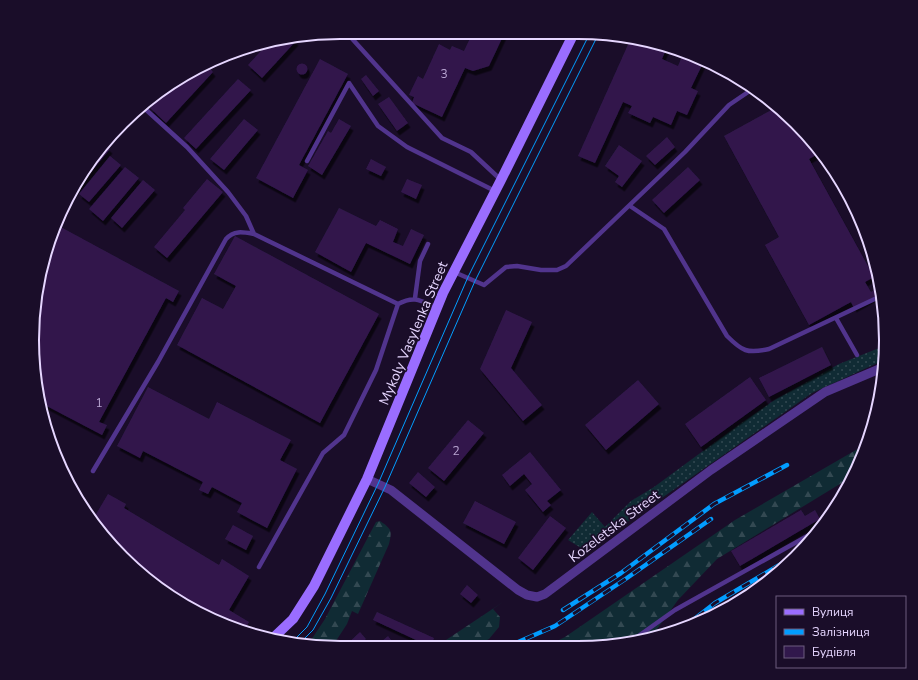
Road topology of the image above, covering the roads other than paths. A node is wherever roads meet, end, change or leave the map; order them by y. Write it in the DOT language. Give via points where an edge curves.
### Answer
graph roads {
  1 [pos="352,39"];
  2 [pos="571,39"];
  3 [pos="748,92"];
  4 [pos="146,110"];
  5 [pos="307,161"];
  6 [pos="501,180"];
  7 [pos="495,191"];
  8 [pos="630,206"];
  9 [pos="254,234"];
  10 [pos="428,244"];
  11 [pos="454,272"];
  12 [pos="415,298"];
  13 [pos="876,299"];
  14 [pos="398,304"];
  15 [pos="437,308"];
  16 [pos="836,318"];
  17 [pos="857,355"];
  18 [pos="877,369"];
  19 [pos="93,471"];
  20 [pos="367,479"];
  21 [pos="804,538"];
  22 [pos="259,567"];
  23 [pos="277,634"];
  24 [pos="641,634"];
  1 -- 6 [label="lane" via="442,138 471,152"];
  2 -- 6 [label="main road, Mykoly Vasylenka Street"];
  3 -- 8 [label="lane" via="729,106"];
  4 -- 9 [label="lane" via="187,148 228,192 246,216"];
  5 -- 7 [label="lane" via="349,84 378,126 401,143"];
  6 -- 7 [label="main road, Mykoly Vasylenka Street"];
  7 -- 11 [label="main road, Mykoly Vasylenka Street"];
  8 -- 11 [label="lane" via="566,266 557,270 506,267 484,285"];
  8 -- 16 [label="lane" via="664,229 727,336 740,348 755,352 769,349"];
  9 -- 14 [label="lane"];
  9 -- 19 [label="lane" via="239,232 230,234 226,239 158,362"];
  10 -- 12 [label="lane" via="420,261"];
  11 -- 15 [label="main road, Mykoly Vasylenka Street"];
  12 -- 14 [label="lane"];
  12 -- 15 [label="lane"];
  13 -- 16 [label="lane"];
  14 -- 22 [label="lane" via="376,370 344,435 324,452"];
  15 -- 20 [label="main road, Mykoly Vasylenka Street"];
  16 -- 17 [label="lane"];
  18 -- 20 [label="street, Kozeletska Street" via="825,392 711,470 545,594 537,597 518,590 391,490"];
  20 -- 23 [label="main road, Mykoly Vasylenka Street" via="314,586 293,620"];
  21 -- 24 [label="lane" via="675,610"];
}
